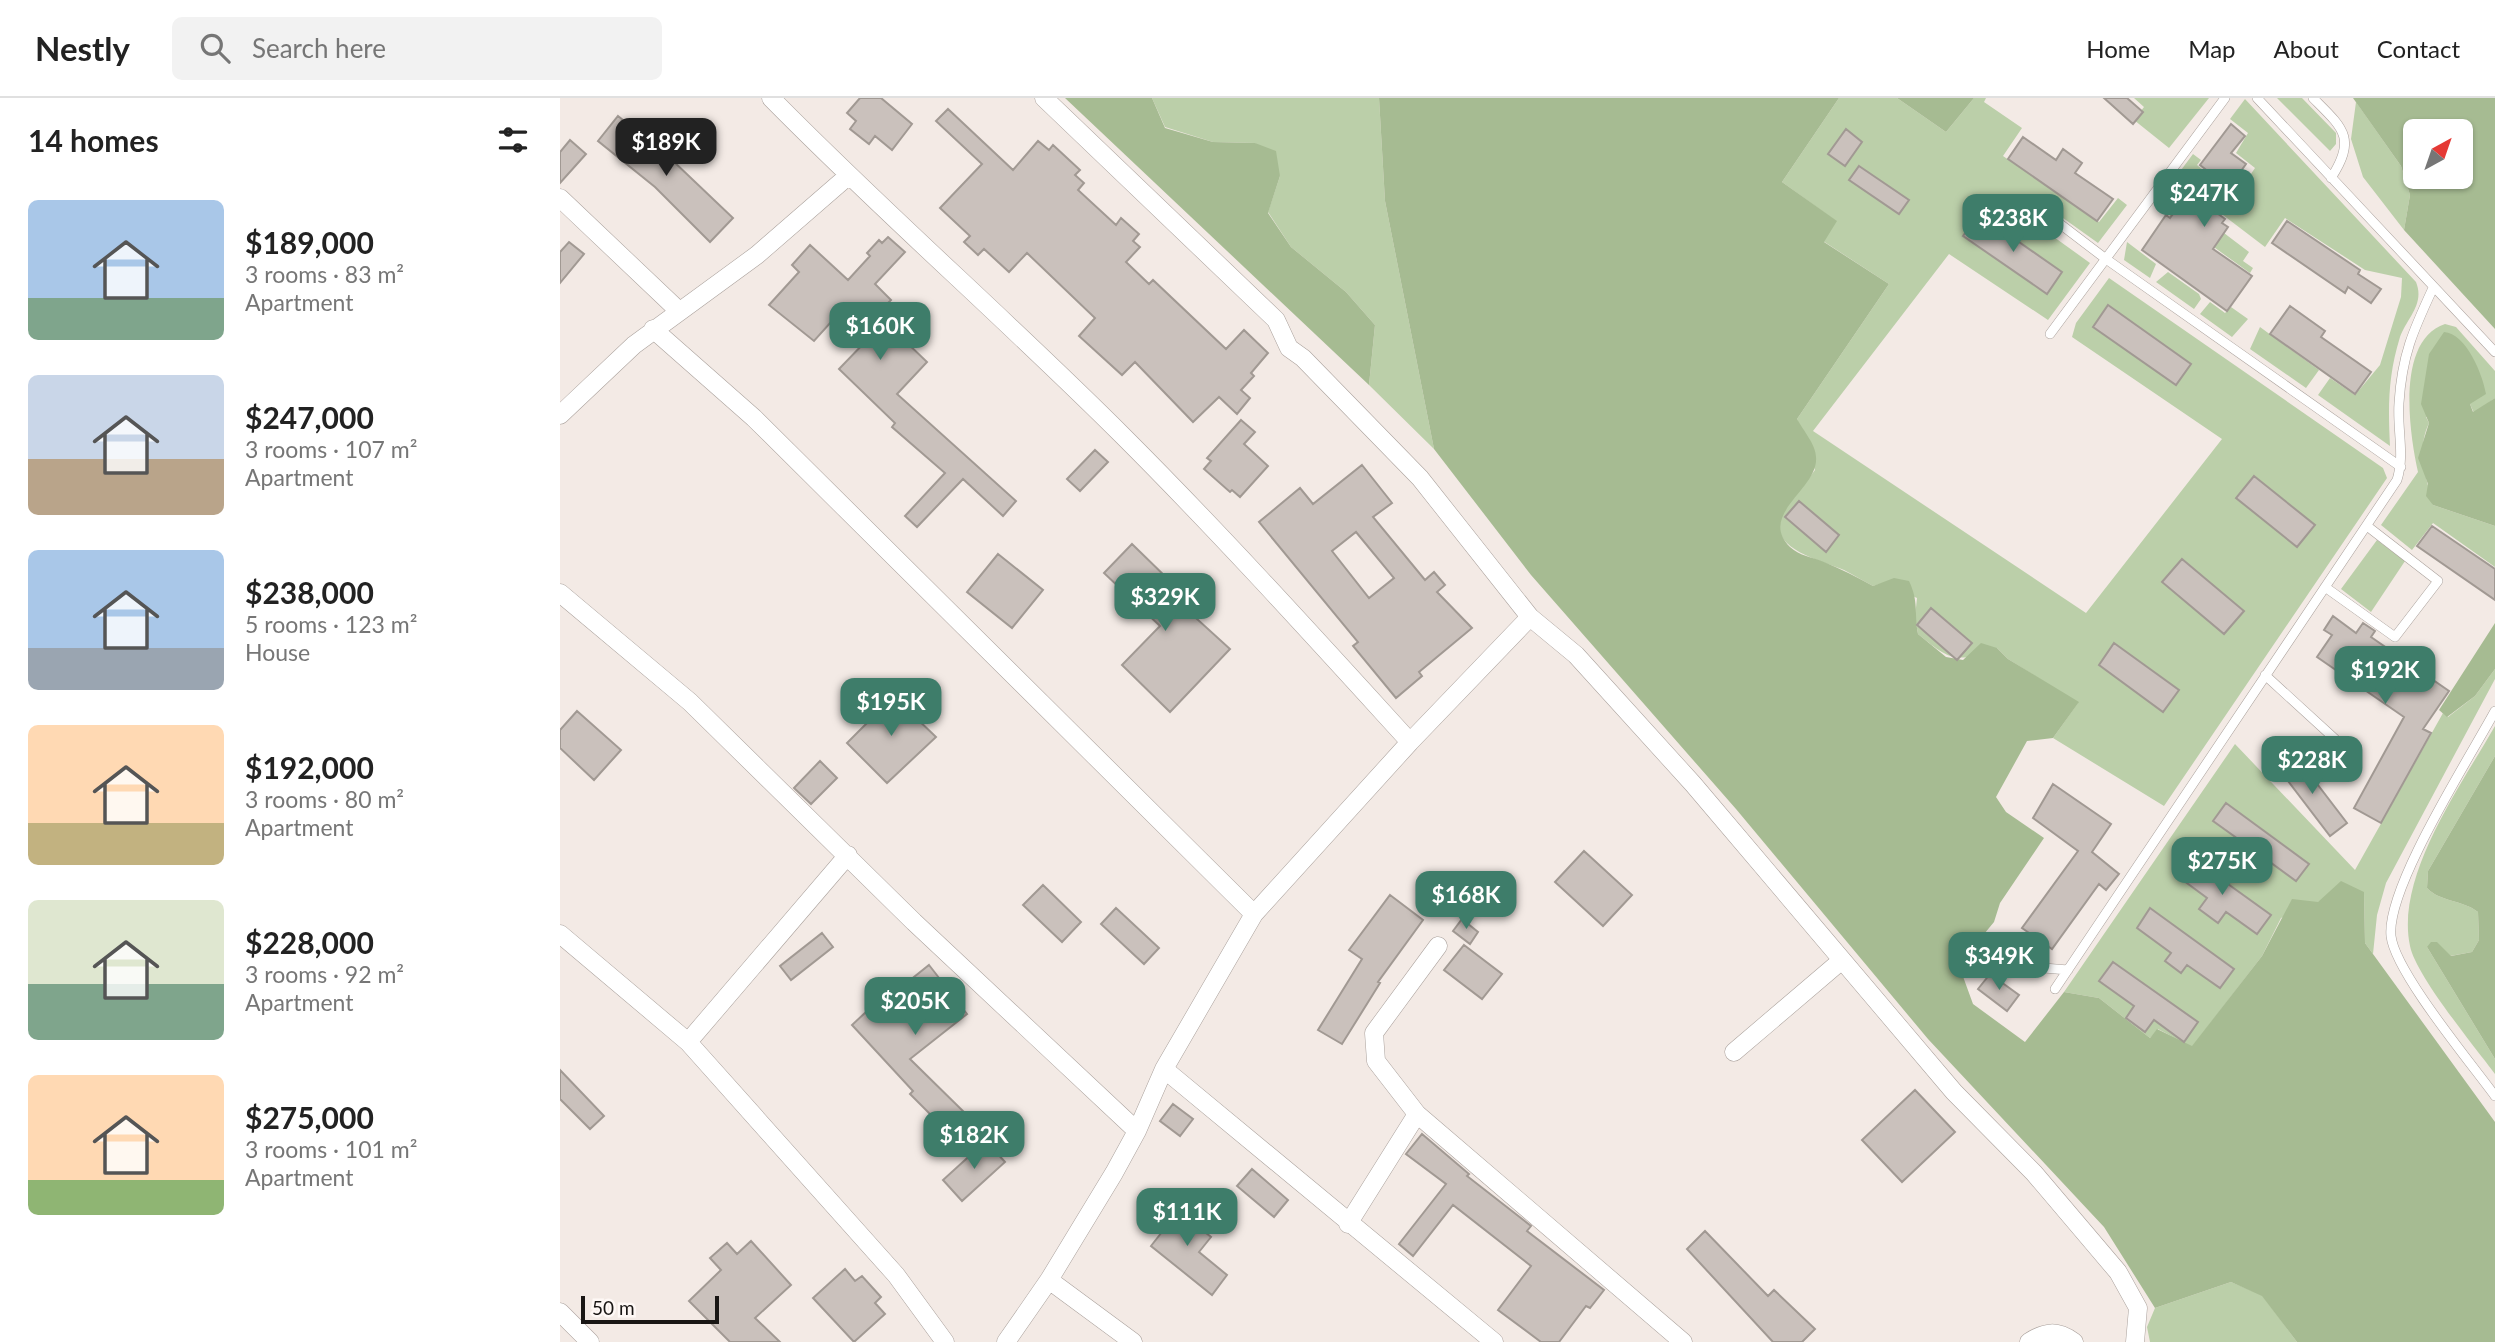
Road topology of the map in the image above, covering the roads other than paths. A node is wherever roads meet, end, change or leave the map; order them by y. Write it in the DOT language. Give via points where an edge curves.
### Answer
graph roads {
  1 [pos="771,98"];
  2 [pos="1044,98"];
  3 [pos="2225,98"];
  4 [pos="2257,98"];
  5 [pos="2313,98"];
  6 [pos="848,176"];
  7 [pos="2331,178"];
  8 [pos="560,198"];
  9 [pos="2043,211"];
  10 [pos="2105,259"];
  11 [pos="2433,288"];
  12 [pos="678,310"];
  13 [pos="653,329"];
  14 [pos="2050,334"];
  15 [pos="2495,352"];
  16 [pos="560,415"];
  17 [pos="2401,467"];
  18 [pos="2367,526"];
  19 [pos="2325,587"];
  20 [pos="560,593"];
  21 [pos="1530,617"];
  22 [pos="2265,675"];
  23 [pos="2495,711"];
  24 [pos="2335,739"];
  25 [pos="1410,742"];
  26 [pos="848,855"];
  27 [pos="1254,914"];
  28 [pos="560,934"];
  29 [pos="1438,946"];
  30 [pos="1842,960"];
  31 [pos="2068,970"];
  32 [pos="2014,973"];
  33 [pos="2055,989"];
  34 [pos="688,1042"];
  35 [pos="1734,1052"];
  36 [pos="1164,1069"];
  37 [pos="2495,1096"];
  38 [pos="1417,1114"];
  39 [pos="1137,1131"];
  40 [pos="1348,1224"];
  41 [pos="1049,1280"];
  42 [pos="560,1312"];
  43 [pos="590,1342"];
  44 [pos="945,1342"];
  45 [pos="1006,1342"];
  46 [pos="1133,1342"];
  47 [pos="1494,1342"];
  48 [pos="1683,1342"];
  49 [pos="2029,1342"];
  50 [pos="2074,1342"];
  51 [pos="2135,1342"];
  1 -- 6 [label="street"];
  2 -- 21 [label="street" via="1276,320 1289,348 1420,478"];
  3 -- 10 [label="lane"];
  4 -- 7 [label="lane"];
  5 -- 7 [label="lane" via="2342,127 2345,156"];
  6 -- 12 [label="street" via="758,255"];
  6 -- 25 [label="street" via="1123,436"];
  7 -- 11 [label="lane"];
  8 -- 12 [label="street"];
  9 -- 10 [label="lane"];
  10 -- 14 [label="lane"];
  10 -- 17 [label="lane"];
  11 -- 15 [label="lane"];
  11 -- 17 [label="lane" via="2405,351 2398,405"];
  12 -- 13 [label="street"];
  13 -- 16 [label="street"];
  13 -- 27 [label="street" via="754,418"];
  17 -- 18 [label="lane"];
  18 -- 19 [label="lane"];
  18 -- 19 [label="lane" via="2438,581 2395,637"];
  19 -- 22 [label="lane"];
  20 -- 26 [label="street" via="658,674"];
  21 -- 25 [label="street"];
  21 -- 30 [label="street" via="1576,655"];
  22 -- 24 [label="lane"];
  22 -- 31 [label="lane"];
  23 -- 37 [label="lane" via="2404,878 2393,909 2391,937 2404,971"];
  25 -- 27 [label="street"];
  26 -- 34 [label="street"];
  26 -- 39 [label="street"];
  27 -- 36 [label="street"];
  28 -- 34 [label="street"];
  29 -- 38 [label="street" via="1374,1033 1376,1061"];
  30 -- 35 [label="street"];
  30 -- 51 [label="street" via="1954,1092 2034,1173 2118,1272 2138,1308"];
  31 -- 32 [label="lane"];
  31 -- 33 [label="lane"];
  34 -- 44 [label="street" via="896,1275"];
  36 -- 39 [label="street"];
  36 -- 40 [label="street"];
  38 -- 40 [label="street"];
  38 -- 48 [label="street"];
  39 -- 41 [label="street"];
  40 -- 47 [label="street"];
  41 -- 45 [label="street"];
  41 -- 46 [label="street"];
  42 -- 43 [label="street"];
  49 -- 50 [label="street" via="2043,1333 2056,1333"];
}
